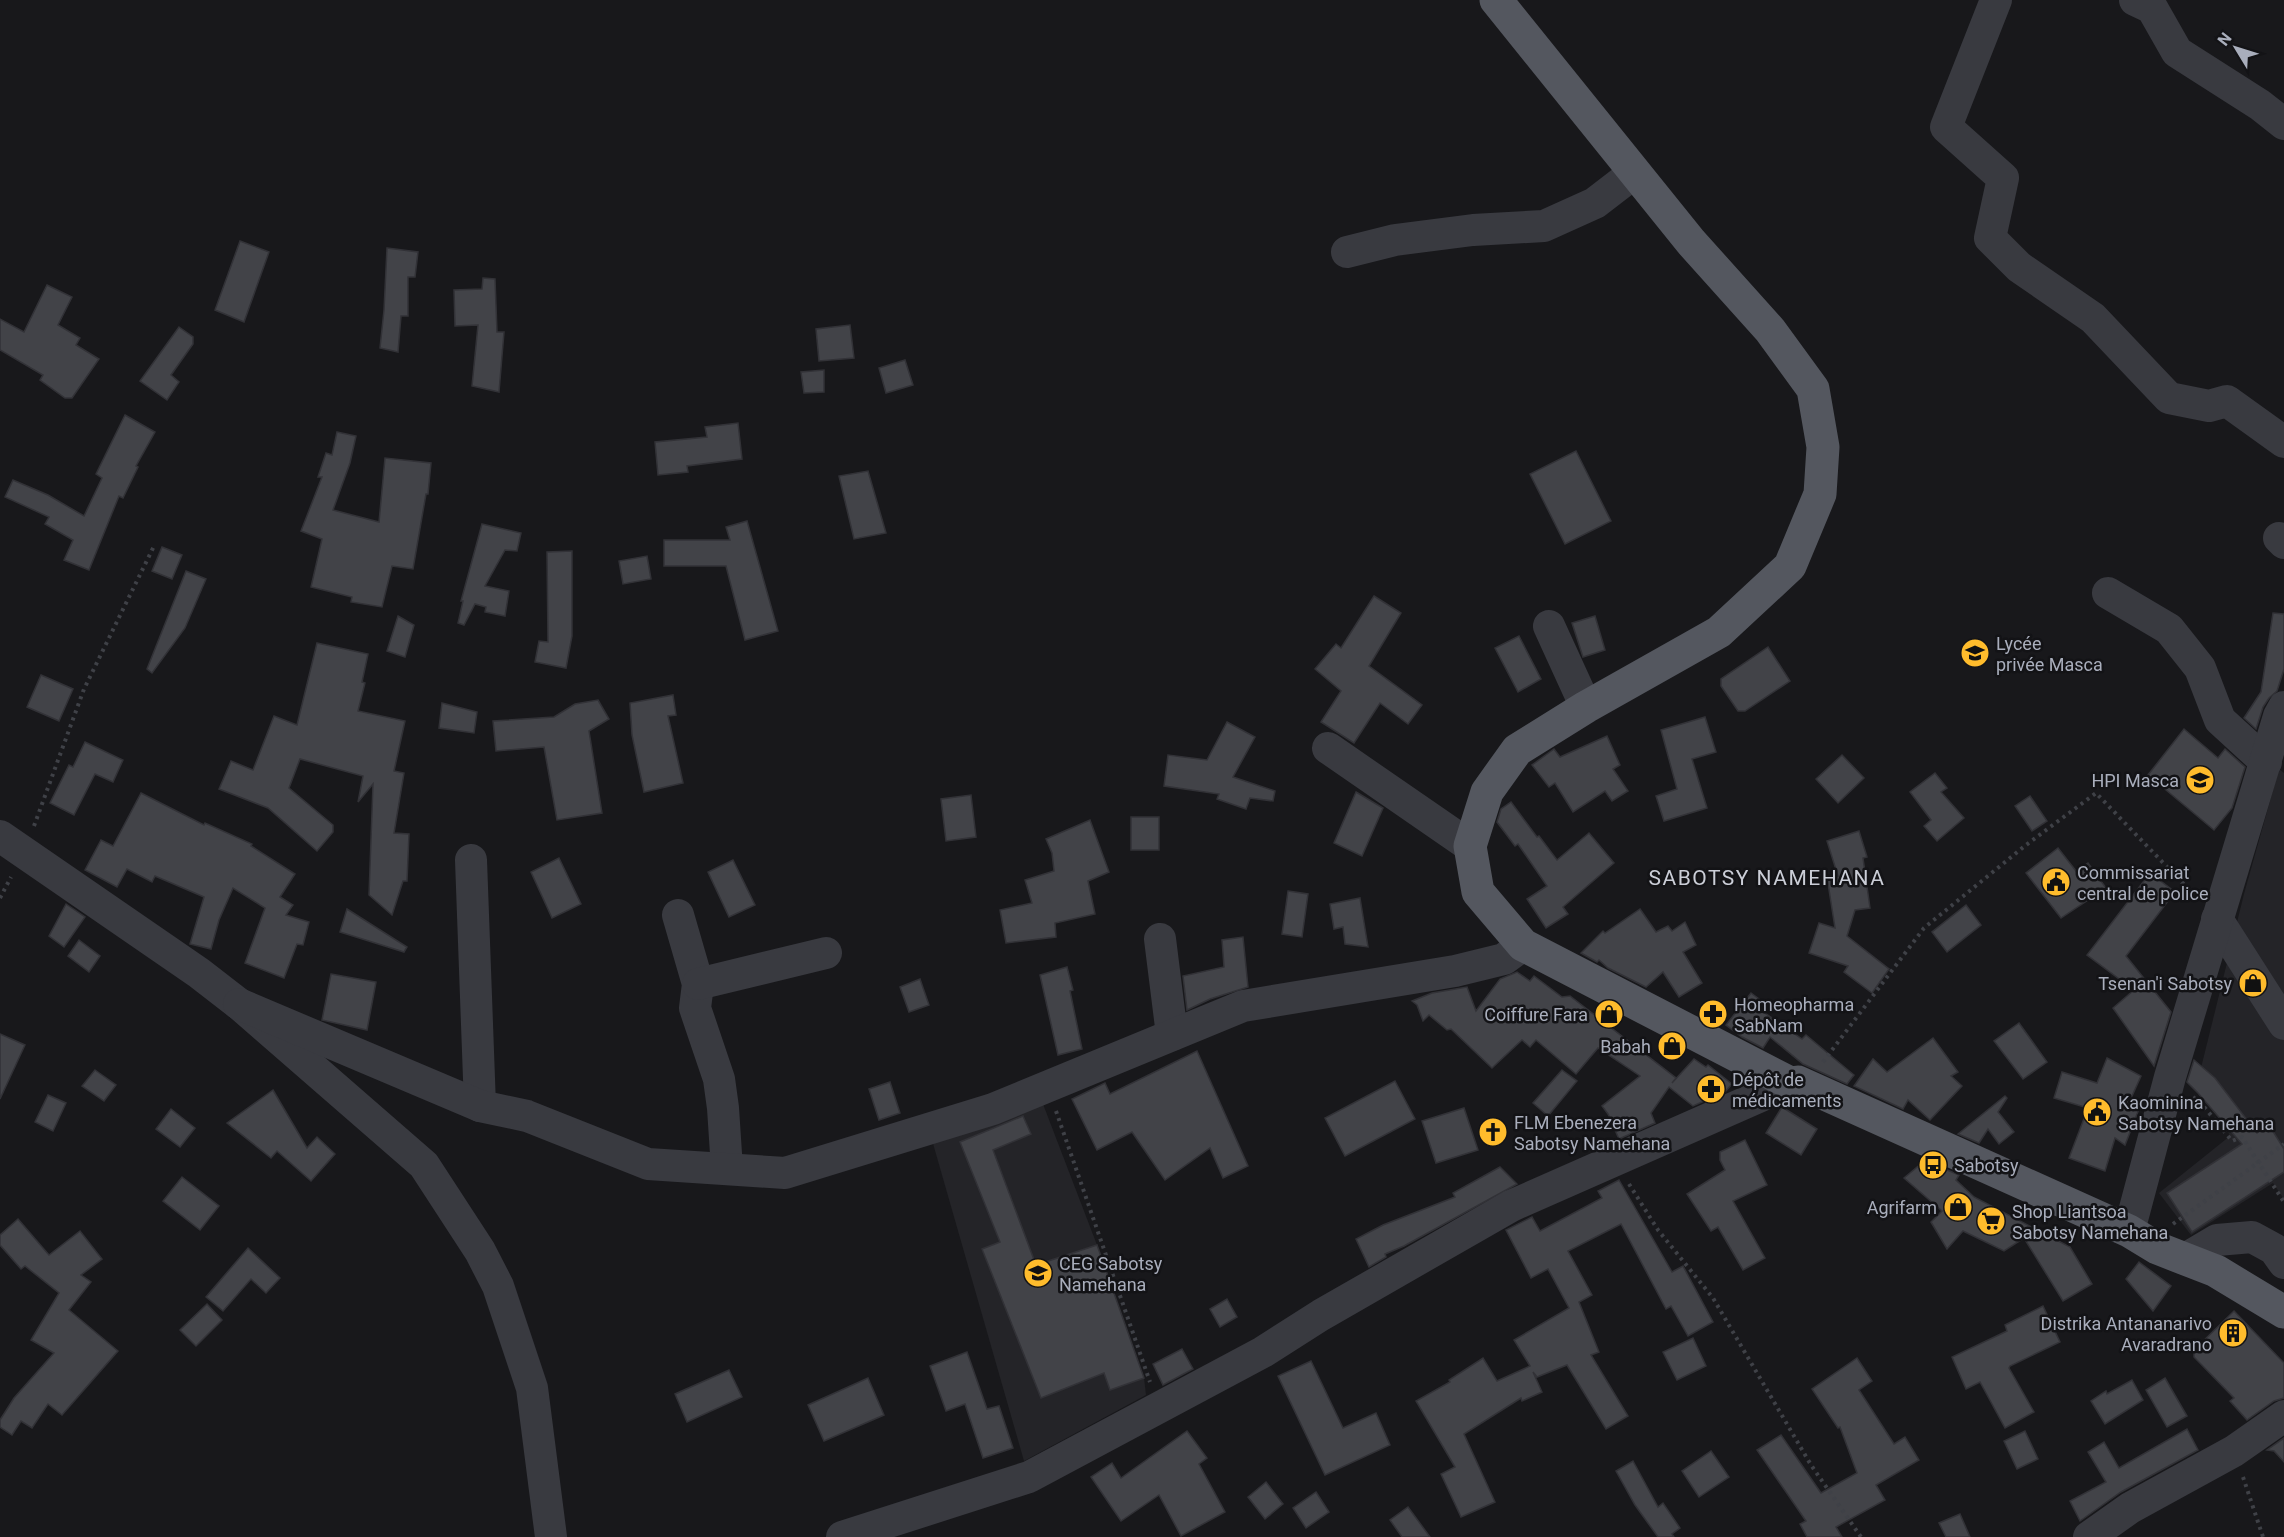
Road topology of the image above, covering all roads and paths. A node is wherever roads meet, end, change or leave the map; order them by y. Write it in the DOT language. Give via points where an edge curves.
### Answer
graph roads {
  1 [pos="1496,0"];
  2 [pos="1996,0"];
  3 [pos="2135,0"];
  4 [pos="2284,124"];
  5 [pos="1634,172"];
  6 [pos="1347,252"];
  7 [pos="2284,442"];
  8 [pos="154,546"];
  9 [pos="2108,593"];
  10 [pos="1549,626"];
  11 [pos="1586,706"];
  12 [pos="2284,707"];
  13 [pos="1328,748"];
  14 [pos="2266,762"];
  15 [pos="13,843"];
  16 [pos="1470,846"];
  17 [pos="471,860"];
  18 [pos="0,898"];
  19 [pos="678,915"];
  20 [pos="2217,919"];
  21 [pos="1160,939"];
  22 [pos="1523,945"];
  23 [pos="826,953"];
  24 [pos="698,984"];
  25 [pos="239,1004"];
  26 [pos="2284,1024"];
  27 [pos="1172,1035"];
  28 [pos="2170,1077"];
  29 [pos="1794,1083"];
  30 [pos="1048,1087"];
  31 [pos="480,1106"];
  32 [pos="2284,1144"];
  33 [pos="1616,1160"];
  34 [pos="2259,1162"];
  35 [pos="727,1169"];
  36 [pos="2284,1202"];
  37 [pos="2129,1231"];
  38 [pos="2171,1254"];
  39 [pos="2284,1263"];
  40 [pos="2284,1312"];
  41 [pos="1160,1408"];
  42 [pos="2284,1416"];
  43 [pos="2234,1451"];
  44 [pos="551,1537"];
  45 [pos="842,1537"];
  46 [pos="1861,1537"];
  47 [pos="2089,1537"];
  48 [pos="2264,1537"];
  1 -- 5 [label="main road"];
  2 -- 7 [label="street" via="1946,127 2003,178 1990,238 2019,267 2093,318 2169,398 2209,406 2227,401"];
  3 -- 4 [label="street" via="2152,8 2177,52"];
  5 -- 6 [label="street" via="1595,203 1544,226 1395,240"];
  5 -- 11 [label="main road" via="1770,330 1813,389 1823,447 1820,494 1790,566 1719,632"];
  8 -- 15 [label="path"];
  9 -- 14 [label="street" via="2169,628 2200,668 2220,720"];
  10 -- 11 [label="street"];
  11 -- 16 [label="main road" via="1517,750 1487,792"];
  12 -- 14 [label="street"];
  13 -- 16 [label="street"];
  14 -- 20 [label="street"];
  15 -- 18 [label="path"];
  15 -- 25 [label="street"];
  16 -- 22 [label="main road" via="1478,892"];
  17 -- 31 [label="street"];
  19 -- 24 [label="street"];
  20 -- 26 [label="street"];
  20 -- 28 [label="street"];
  20 -- 29 [label="path" via="2096,793 1924,928 1815,1074"];
  21 -- 27 [label="street"];
  22 -- 27 [label="street" via="1504,959 1455,971 1243,1006"];
  22 -- 29 [label="main road"];
  23 -- 24 [label="street"];
  24 -- 35 [label="street" via="695,1008 719,1080"];
  25 -- 31 [label="street"];
  25 -- 44 [label="street" via="424,1164 480,1251 498,1286 532,1388"];
  27 -- 30 [label="street"];
  28 -- 34 [label="path" via="2205,1108 2232,1142 2242,1137"];
  28 -- 37 [label="street"];
  29 -- 33 [label="street"];
  29 -- 37 [label="main road"];
  30 -- 35 [label="street" via="993,1109 785,1173"];
  30 -- 41 [label="path"];
  31 -- 35 [label="street" via="528,1116 648,1164"];
  32 -- 34 [label="path"];
  33 -- 41 [label="street" via="1511,1206"];
  33 -- 46 [label="path" via="1658,1230 1713,1298 1811,1465"];
  34 -- 36 [label="path"];
  34 -- 38 [label="path" via="2175,1221"];
  37 -- 38 [label="main road"];
  38 -- 39 [label="street" via="2217,1240 2252,1238 2274,1249"];
  38 -- 40 [label="main road" via="2216,1271"];
  41 -- 45 [label="street" via="1029,1477"];
  42 -- 43 [label="street"];
  43 -- 47 [label="street" via="2130,1508"];
  43 -- 48 [label="path"];
}
